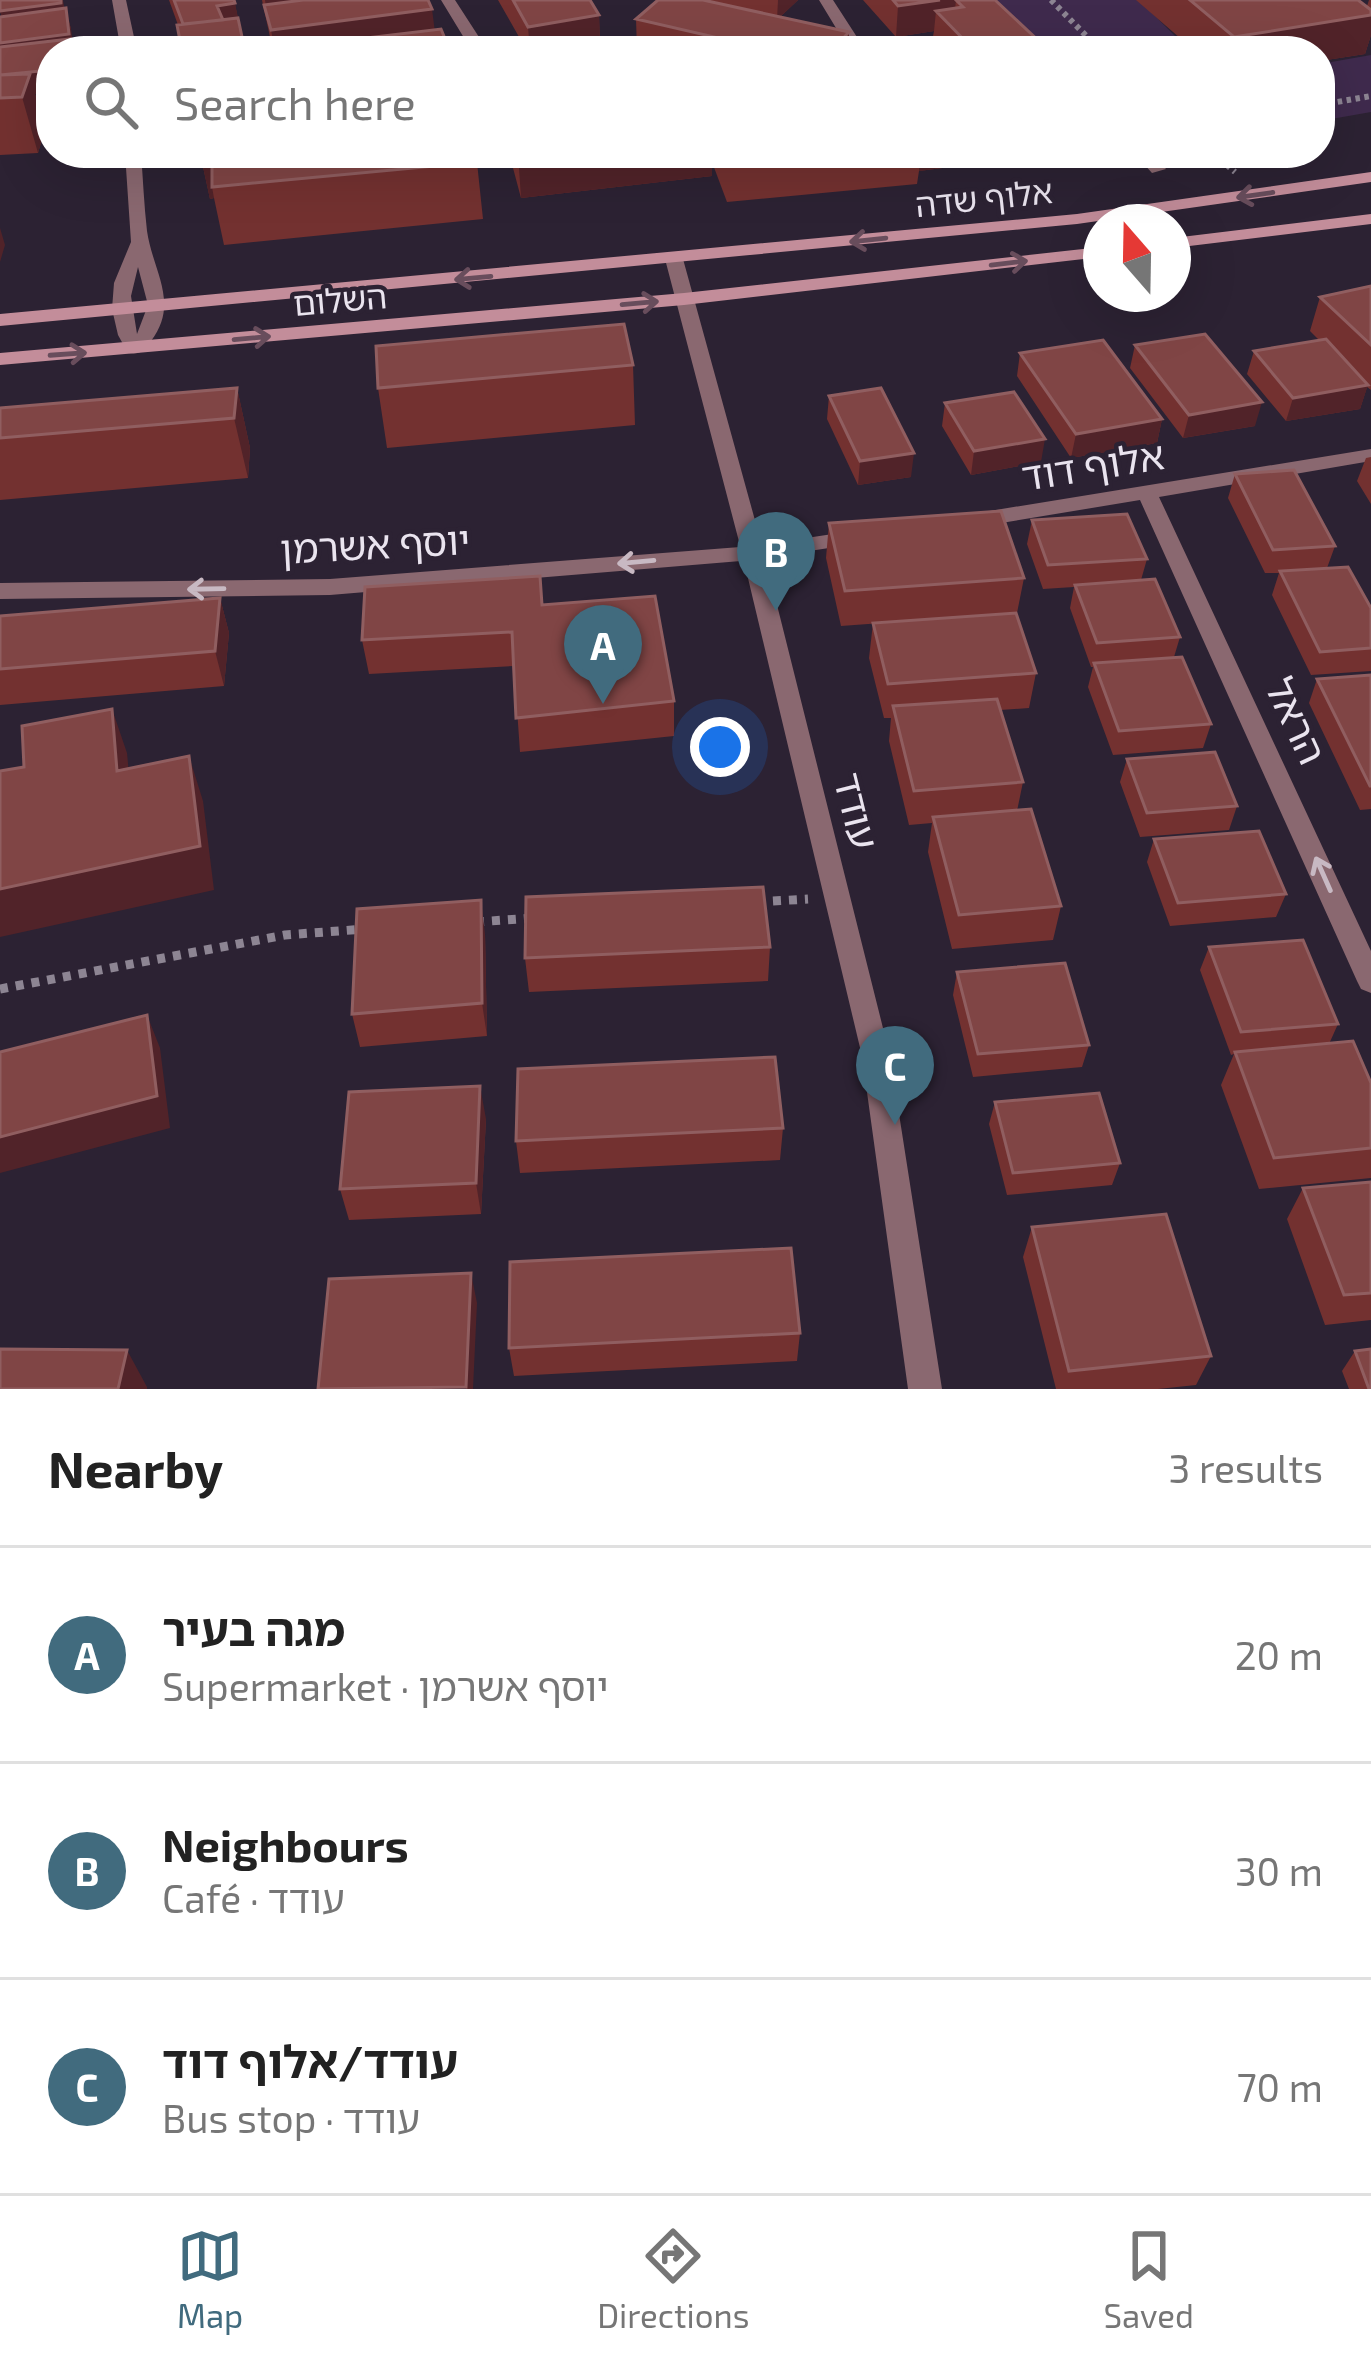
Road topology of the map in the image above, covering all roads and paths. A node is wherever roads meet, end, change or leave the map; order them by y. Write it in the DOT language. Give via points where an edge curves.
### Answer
graph roads {
  1 [pos="119,0"];
  2 [pos="448,0"];
  3 [pos="826,0"];
  4 [pos="1051,0"];
  5 [pos="126,36"];
  6 [pos="471,36"];
  7 [pos="848,36"];
  8 [pos="1086,36"];
  9 [pos="1371,96"];
  10 [pos="1335,102"];
  11 [pos="36,111"];
  12 [pos="0,113"];
  13 [pos="134,168"];
  14 [pos="1371,177"];
  15 [pos="1371,219"];
  16 [pos="1191,242"];
  17 [pos="139,243"];
  18 [pos="1083,254"];
  19 [pos="674,259"];
  20 [pos="684,298"];
  21 [pos="157,308"];
  22 [pos="121,312"];
  23 [pos="0,320"];
  24 [pos="136,349"];
  25 [pos="0,359"];
  26 [pos="1371,455"];
  27 [pos="1148,495"];
  28 [pos="939,526"];
  29 [pos="892,532"];
  30 [pos="753,553"];
  31 [pos="0,591"];
  32 [pos="837,897"];
  33 [pos="745,903"];
  34 [pos="538,917"];
  35 [pos="469,922"];
  36 [pos="377,929"];
  37 [pos="1371,981"];
  38 [pos="0,989"];
  39 [pos="926,1389"];
  1 -- 5 [label="street"];
  2 -- 6 [label="street"];
  3 -- 7 [label="street"];
  4 -- 8 [label="path"];
  9 -- 10 [label="path"];
  11 -- 12 [label="street"];
  13 -- 17 [label="street"];
  14 -- 19 [label="main road, אלוף שדה, one-way" via="1077,219"];
  15 -- 16 [label="main road"];
  17 -- 21 [label="street"];
  17 -- 22 [label="street" via="121,279"];
  20 -- 18 [label="main road, אלוף שדה, one-way"];
  19 -- 20 [label="street, עודד"];
  19 -- 21 [label="main road, השלום, one-way"];
  24 -- 20 [label="main road, השלום, one-way"];
  20 -- 30 [label="street, עודד"];
  21 -- 22 [label="main road, השלום"];
  21 -- 24 [label="street" via="155,328"];
  22 -- 23 [label="main road, השלום"];
  22 -- 24 [label="street"];
  25 -- 24 [label="main road, השלום, one-way"];
  26 -- 27 [label="street, אלוף דוד"];
  27 -- 28 [label="street, אלוף דוד"];
  37 -- 27 [label="street, הראל, one-way"];
  29 -- 30 [label="street"];
  30 -- 31 [label="street, יוסף אשרמן, one-way" via="330,587"];
  30 -- 32 [label="street, עודד"];
  32 -- 33 [label="path"];
  32 -- 39 [label="street, עודד" via="876,1056"];
  34 -- 35 [label="path"];
  36 -- 38 [label="path" via="285,935"];
}
